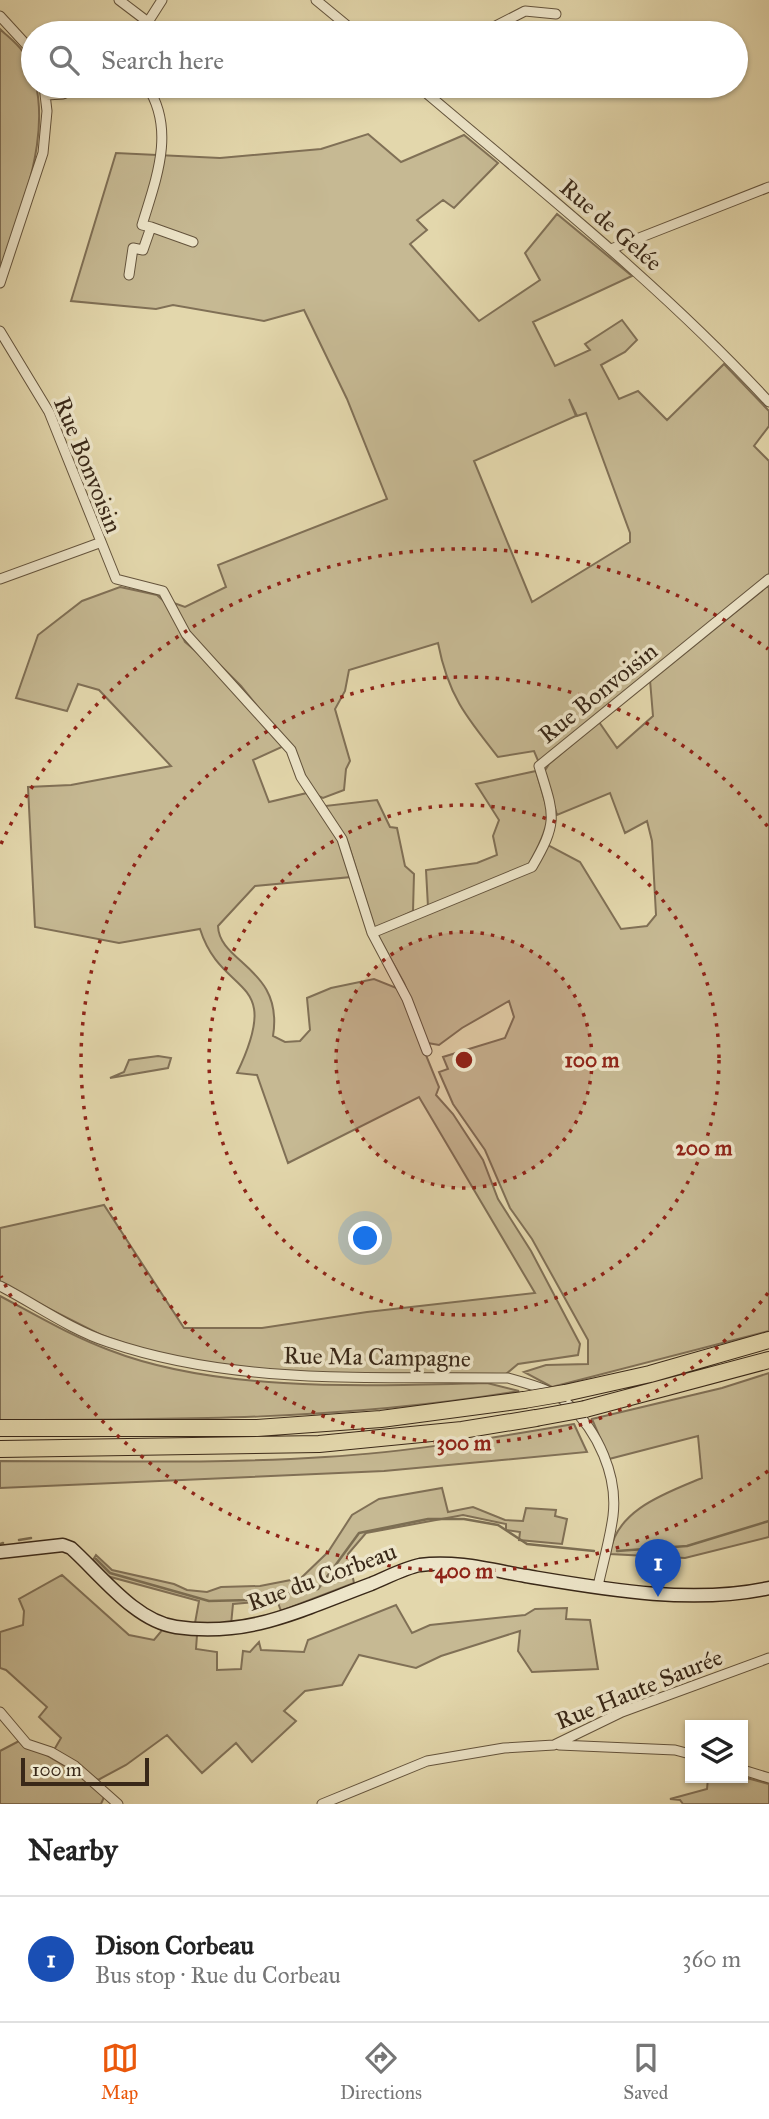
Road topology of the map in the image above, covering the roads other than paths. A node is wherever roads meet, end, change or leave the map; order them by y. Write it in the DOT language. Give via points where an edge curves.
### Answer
graph roads {
  1 [pos="119,0"];
  2 [pos="162,0"];
  3 [pos="316,0"];
  4 [pos="556,14"];
  5 [pos="0,16"];
  6 [pos="147,21"];
  7 [pos="149,21"];
  8 [pos="341,21"];
  9 [pos="504,21"];
  10 [pos="21,39"];
  11 [pos="45,98"];
  12 [pos="155,98"];
  13 [pos="432,98"];
  14 [pos="769,187"];
  15 [pos="151,227"];
  16 [pos="193,242"];
  17 [pos="611,248"];
  18 [pos="129,275"];
  19 [pos="0,283"];
  20 [pos="0,331"];
  21 [pos="769,402"];
  22 [pos="99,543"];
  23 [pos="0,579"];
  24 [pos="769,579"];
  25 [pos="372,933"];
  26 [pos="427,1051"];
  27 [pos="0,1286"];
  28 [pos="769,1340"];
  29 [pos="769,1360"];
  30 [pos="0,1428"];
  31 [pos="0,1448"];
  32 [pos="0,1552"];
  33 [pos="598,1586"];
  34 [pos="769,1588"];
  35 [pos="769,1658"];
  36 [pos="0,1712"];
  37 [pos="554,1745"];
  38 [pos="685,1753"];
  39 [pos="748,1772"];
  40 [pos="769,1778"];
  41 [pos="118,1804"];
  42 [pos="321,1804"];
  1 -- 6 [label="street"];
  2 -- 7 [label="street"];
  3 -- 8 [label="street"];
  4 -- 9 [label="street" via="525,10"];
  5 -- 10 [label="street"];
  11 -- 19 [label="street" via="43,153"];
  12 -- 15 [label="street" via="162,127 162,159 142,225"];
  13 -- 17 [label="street, Rue de Gelée"];
  14 -- 17 [label="street"];
  15 -- 16 [label="street"];
  15 -- 18 [label="street" via="143,250 133,248"];
  17 -- 21 [label="street, Rue de Gelée" via="711,339"];
  20 -- 22 [label="street, Rue Bonvoisin" via="49,412"];
  22 -- 23 [label="street"];
  22 -- 25 [label="street, Rue Bonvoisin" via="116,579 163,591 186,634 291,750 301,777 342,839"];
  24 -- 25 [label="street, Rue Bonvoisin" via="539,766 553,823 532,867"];
  25 -- 26 [label="street" via="407,999"];
  27 -- 33 [label="street, Rue Ma Campagne" via="105,1341 174,1362 256,1374 508,1378 540,1388 567,1402 604,1454 613,1515"];
  28 -- 30 [label="highway, bridge" via="565,1393 421,1415 307,1425"];
  29 -- 31 [label="highway, bridge" via="585,1409 462,1430 307,1445"];
  32 -- 33 [label="street, Rue du Corbeau" via="63,1545 153,1619 218,1632 274,1621 419,1565 461,1565"];
  33 -- 34 [label="street, Rue du Corbeau" via="711,1595"];
  35 -- 37 [label="street, Rue Haute Saurée" via="622,1712"];
  36 -- 41 [label="street" via="27,1744 75,1766"];
  37 -- 38 [label="street"];
  37 -- 42 [label="street, Rue Haute Saurée" via="426,1761"];
  39 -- 40 [label="street"];
}
